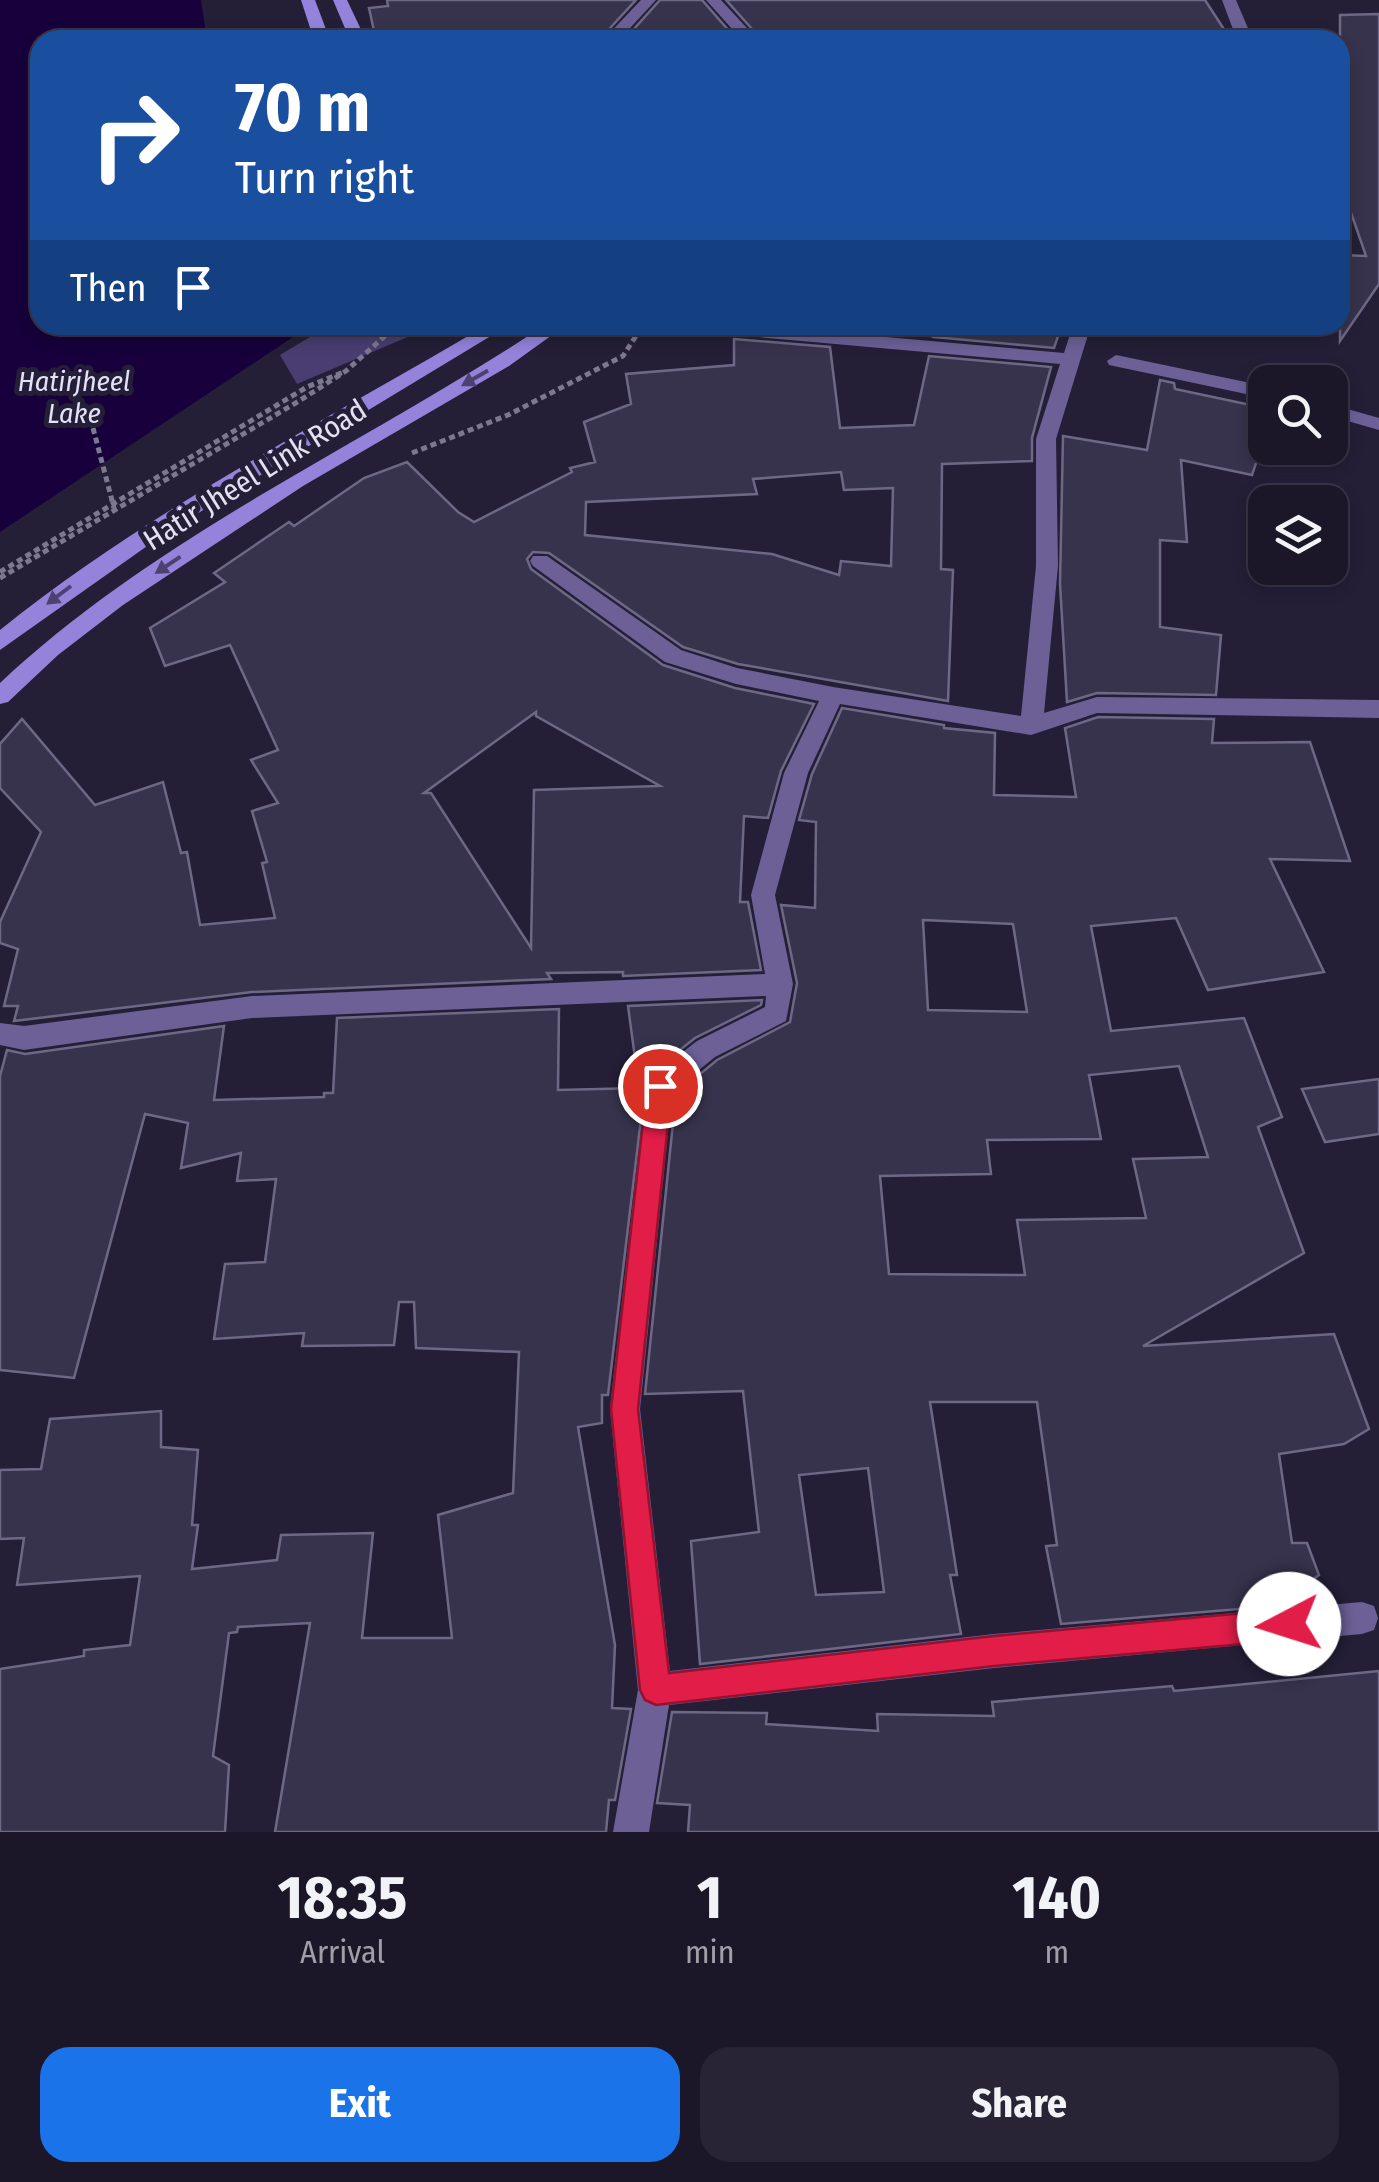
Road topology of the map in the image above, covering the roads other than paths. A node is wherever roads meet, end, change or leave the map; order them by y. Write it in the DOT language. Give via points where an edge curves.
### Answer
graph roads {
  1 [pos="308,0"];
  2 [pos="340,0"];
  3 [pos="649,0"];
  4 [pos="713,0"];
  5 [pos="1229,0"];
  6 [pos="318,30"];
  7 [pos="354,30"];
  8 [pos="620,30"];
  9 [pos="741,30"];
  10 [pos="1241,30"];
  11 [pos="483,335"];
  12 [pos="542,335"];
  13 [pos="801,335"];
  14 [pos="1078,335"];
  15 [pos="1069,359"];
  16 [pos="1116,361"];
  17 [pos="1248,388"];
  18 [pos="1348,415"];
  19 [pos="1379,424"];
  20 [pos="540,561"];
  21 [pos="0,642"];
  22 [pos="834,695"];
  23 [pos="0,696"];
  24 [pos="1379,709"];
  25 [pos="1031,726"];
  26 [pos="780,984"];
  27 [pos="0,1034"];
  28 [pos="1362,1618"];
  29 [pos="656,1690"];
  30 [pos="632,1832"];
  1 -- 6 [label="main road"];
  2 -- 7 [label="main road"];
  3 -- 8 [label="street"];
  4 -- 9 [label="street"];
  5 -- 10 [label="street"];
  11 -- 21 [label="main road, one-way" via="160,527"];
  12 -- 23 [label="main road, Hatir Jheel Link Road, one-way" via="175,560 76,628"];
  13 -- 15 [label="street"];
  14 -- 15 [label="street"];
  15 -- 25 [label="street" via="1046,438 1047,566"];
  16 -- 17 [label="street"];
  18 -- 19 [label="street"];
  20 -- 22 [label="street" via="673,656"];
  22 -- 25 [label="street"];
  22 -- 26 [label="street" via="796,773 763,895"];
  24 -- 25 [label="street" via="1097,706"];
  26 -- 27 [label="street" via="252,1007 24,1038"];
  26 -- 29 [label="street" via="777,1013 706,1050 660,1086 624,1409"];
  28 -- 29 [label="street"];
  29 -- 30 [label="street"];
}
